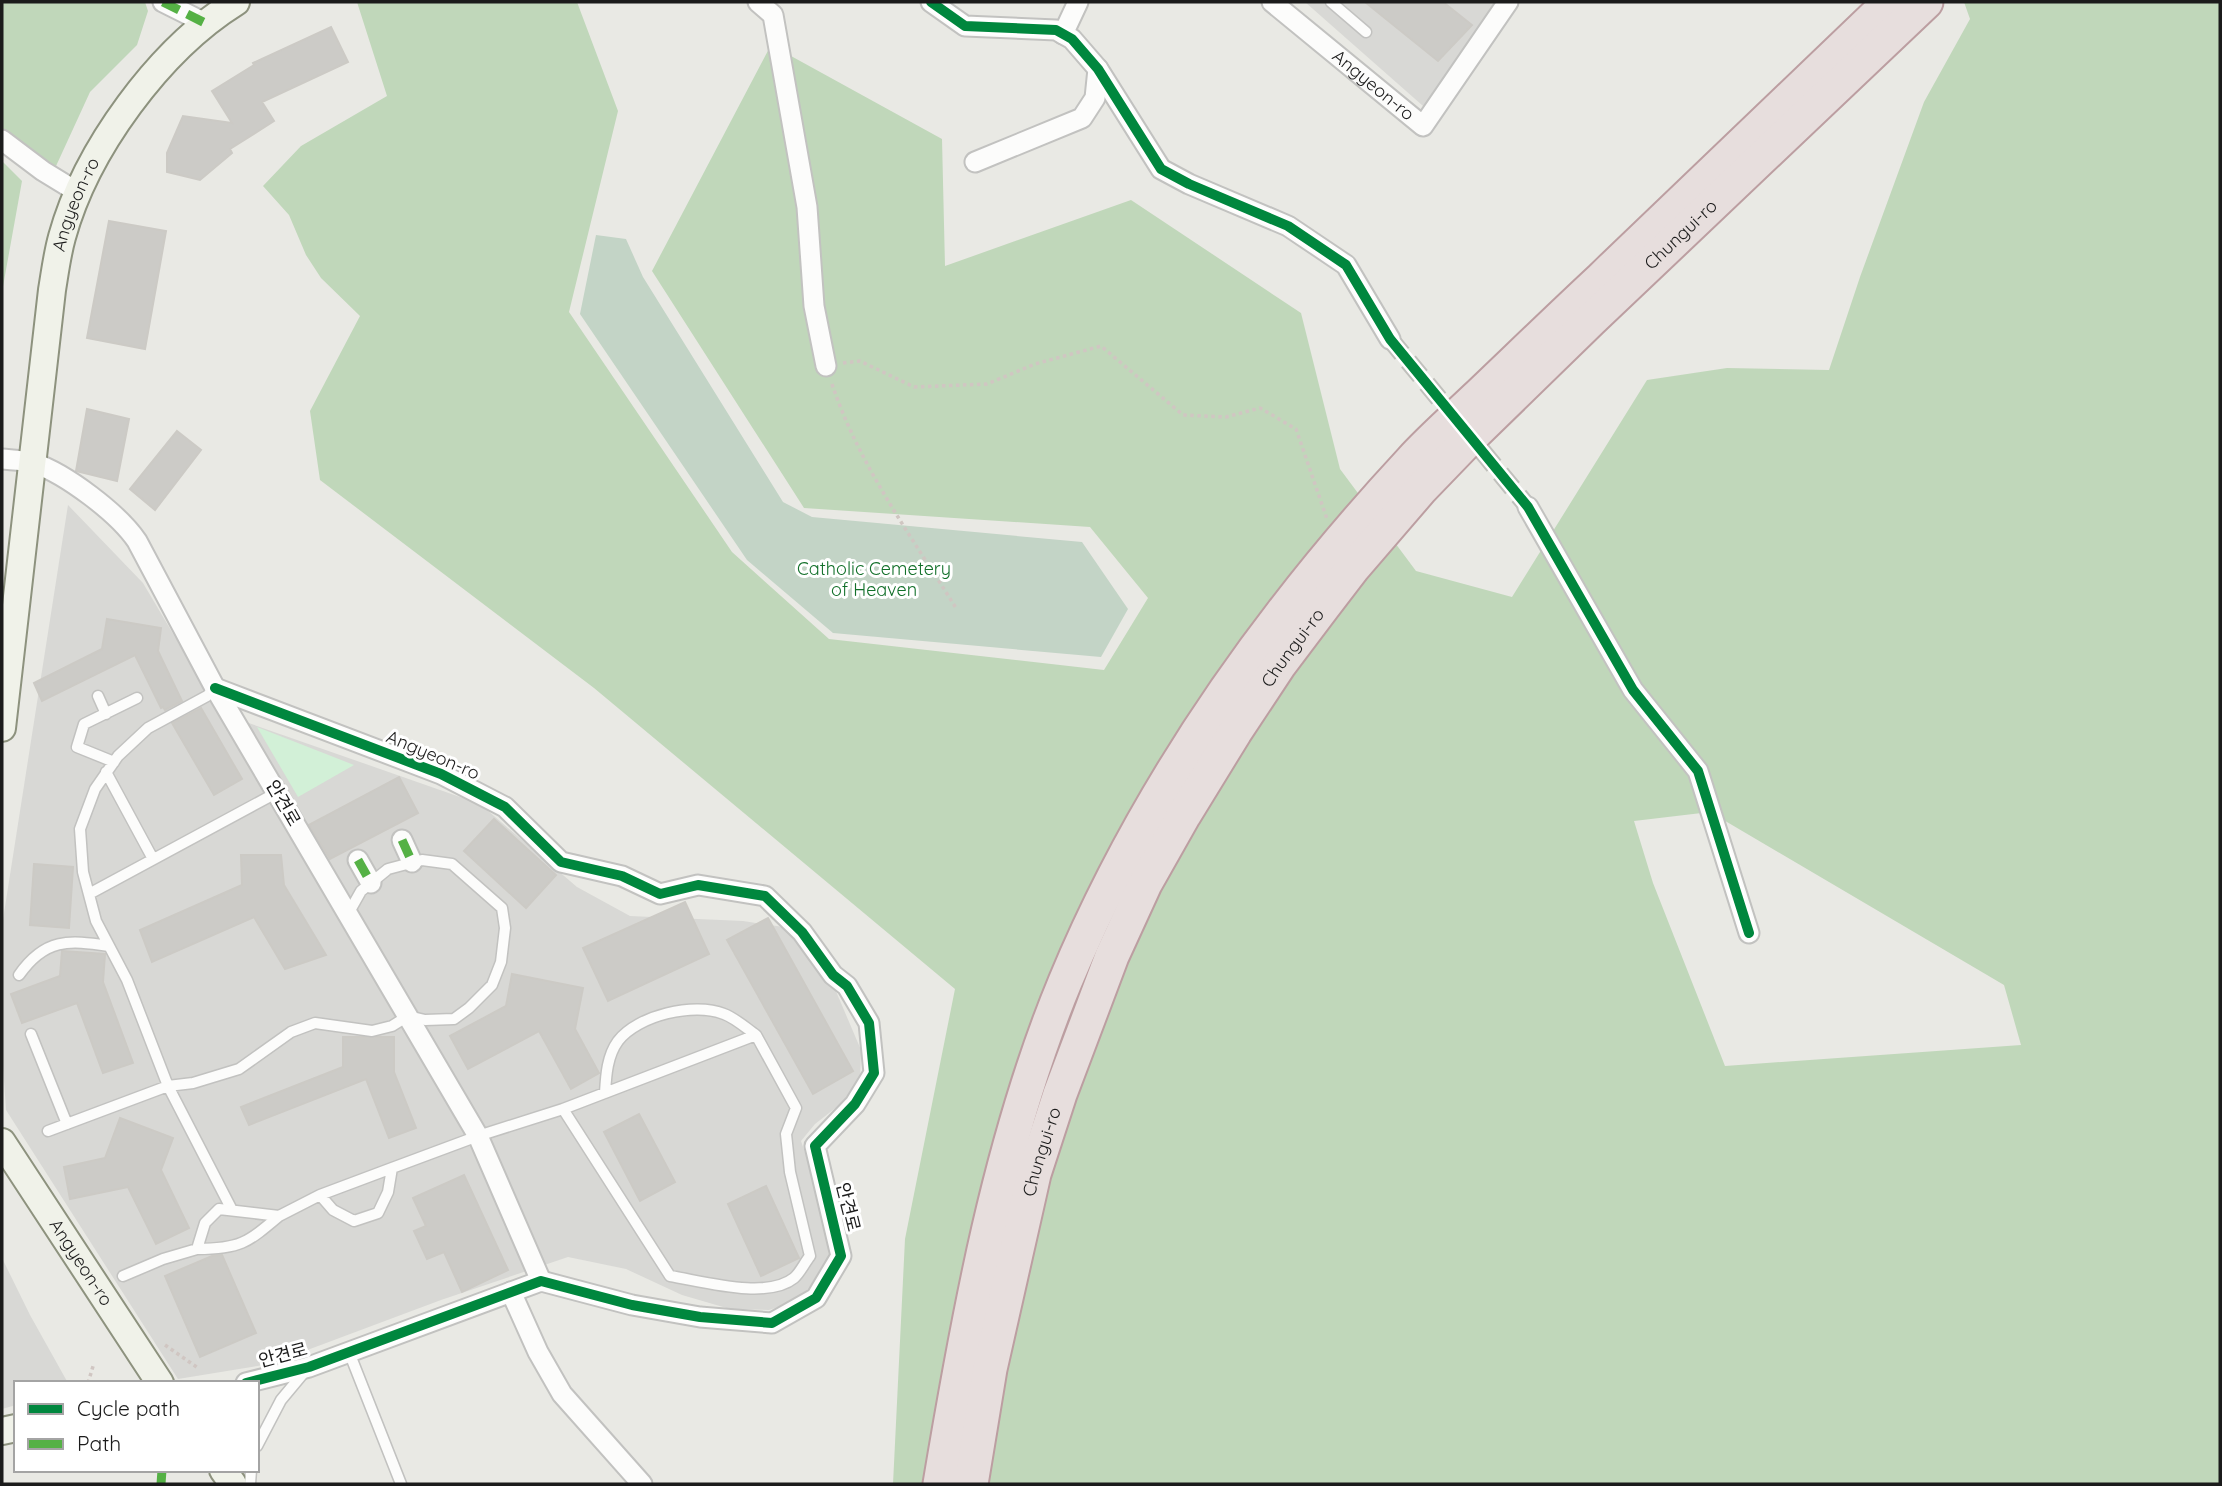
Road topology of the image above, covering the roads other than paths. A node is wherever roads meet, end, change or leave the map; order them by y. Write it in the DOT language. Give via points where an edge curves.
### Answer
graph roads {
  1 [pos="163,2"];
  2 [pos="236,2"];
  3 [pos="758,2"];
  4 [pos="930,2"];
  5 [pos="1078,2"];
  6 [pos="1272,2"];
  7 [pos="1331,2"];
  8 [pos="1508,2"];
  9 [pos="1890,2"];
  10 [pos="1926,2"];
  11 [pos="205,23"];
  12 [pos="1366,32"];
  13 [pos="1063,34"];
  14 [pos="1098,69"];
  15 [pos="2,140"];
  16 [pos="975,162"];
  17 [pos="79,193"];
  18 [pos="1390,339"];
  19 [pos="826,366"];
  20 [pos="2,459"];
  21 [pos="32,462"];
  22 [pos="1528,507"];
  23 [pos="215,688"];
  24 [pos="98,696"];
  25 [pos="137,698"];
  26 [pos="106,714"];
  27 [pos="2,728"];
  28 [pos="114,762"];
  29 [pos="106,772"];
  30 [pos="276,793"];
  31 [pos="402,840"];
  32 [pos="153,859"];
  33 [pos="358,860"];
  34 [pos="412,862"];
  35 [pos="371,883"];
  36 [pos="89,894"];
  37 [pos="347,914"];
  38 [pos="1749,933"];
  39 [pos="109,946"];
  40 [pos="19,975"];
  41 [pos="408,1016"];
  42 [pos="31,1034"];
  43 [pos="755,1035"];
  44 [pos="168,1086"];
  45 [pos="605,1093"];
  46 [pos="563,1109"];
  47 [pos="67,1124"];
  48 [pos="48,1131"];
  49 [pos="478,1136"];
  50 [pos="2,1142"];
  51 [pos="392,1168"];
  52 [pos="320,1195"];
  53 [pos="232,1210"];
  54 [pos="278,1216"];
  55 [pos="197,1249"];
  56 [pos="123,1276"];
  57 [pos="541,1280"];
  58 [pos="511,1292"];
  59 [pos="349,1352"];
  60 [pos="309,1367"];
  61 [pos="159,1381"];
  62 [pos="254,1381"];
  63 [pos="259,1442"];
  64 [pos="401,1484"];
  65 [pos="642,1484"];
  66 [pos="940,1484"];
  67 [pos="971,1484"];
  1 -- 11 [label="street"];
  2 -- 11 [label="main road, Angyeon-ro"];
  3 -- 19 [label="street" via="773,15 807,207 814,306"];
  4 -- 13 [label="street" via="965,26"];
  5 -- 13 [label="street"];
  6 -- 8 [label="street, Angyeon-ro" via="1423,126"];
  7 -- 12 [label="lane"];
  9 -- 66 [label="highway, Chungui-ro" via="1414,457 1335,545 1233,678 1166,782 1107,888 1063,987 1018,1121 965,1342"];
  10 -- 67 [label="highway, Chungui-ro" via="1439,470 1353,568 1235,732 1145,884 1060,1094 1034,1174 990,1369"];
  11 -- 17 [label="main road, Angyeon-ro" via="130,106 93,162"];
  13 -- 14 [label="street" via="1072,38"];
  14 -- 16 [label="street" via="1096,98 1082,118"];
  14 -- 18 [label="street" via="1161,169 1288,226 1346,265"];
  15 -- 17 [label="street"];
  17 -- 21 [label="main road, Angyeon-ro" via="56,265"];
  20 -- 21 [label="street"];
  21 -- 23 [label="street" via="92,497 131,532"];
  21 -- 27 [label="main road, Angyeon-ro"];
  22 -- 38 [label="street" via="1633,690 1699,771"];
  23 -- 28 [label="lane" via="148,728"];
  23 -- 30 [label="street, 안견로"];
  23 -- 57 [label="street, 안견로" via="441,774 505,807 561,862 622,876 660,894 698,885 765,896 847,986 869,1023 874,1073 855,1104 815,1146 841,1256 816,1298 772,1323 632,1305"];
  24 -- 26 [label="lane"];
  25 -- 26 [label="lane"];
  26 -- 28 [label="lane" via="84,724 77,747"];
  28 -- 29 [label="lane"];
  29 -- 32 [label="lane"];
  29 -- 36 [label="lane" via="80,829"];
  30 -- 32 [label="lane"];
  30 -- 37 [label="street, 안견로"];
  31 -- 34 [label="street"];
  32 -- 36 [label="lane"];
  33 -- 35 [label="street"];
  34 -- 35 [label="lane" via="388,869"];
  34 -- 41 [label="lane" via="452,864 502,908 505,928 492,985 469,1008 454,1018"];
  35 -- 37 [label="lane"];
  36 -- 39 [label="lane"];
  37 -- 41 [label="street, 안견로"];
  39 -- 40 [label="lane" via="82,942 52,945"];
  39 -- 44 [label="lane" via="127,979"];
  41 -- 44 [label="lane" via="372,1031 315,1023 291,1032 239,1069"];
  41 -- 49 [label="street, 안견로"];
  42 -- 47 [label="lane"];
  43 -- 45 [label="lane"];
  43 -- 45 [label="lane" via="724,1014 679,1009 660,1016 618,1041 607,1066"];
  43 -- 46 [label="lane" via="796,1108 786,1134 810,1256 794,1278 766,1289 670,1276"];
  44 -- 47 [label="lane"];
  44 -- 53 [label="lane"];
  45 -- 46 [label="lane"];
  46 -- 49 [label="lane"];
  47 -- 48 [label="lane"];
  49 -- 51 [label="lane"];
  49 -- 57 [label="street, 안견로"];
  50 -- 61 [label="main road, Angyeon-ro"];
  51 -- 52 [label="lane"];
  51 -- 52 [label="lane" via="378,1213 354,1222 333,1210"];
  52 -- 54 [label="lane"];
  53 -- 54 [label="lane"];
  53 -- 55 [label="lane" via="219,1209 205,1223"];
  54 -- 55 [label="lane" via="252,1239 225,1249"];
  55 -- 56 [label="lane"];
  57 -- 58 [label="street, 안견로"];
  58 -- 59 [label="street, 안견로"];
  58 -- 65 [label="street" via="562,1394"];
  59 -- 60 [label="street, 안견로"];
  59 -- 64 [label="lane"];
  60 -- 62 [label="street, 안견로"];
  60 -- 63 [label="lane" via="281,1400"];
}
